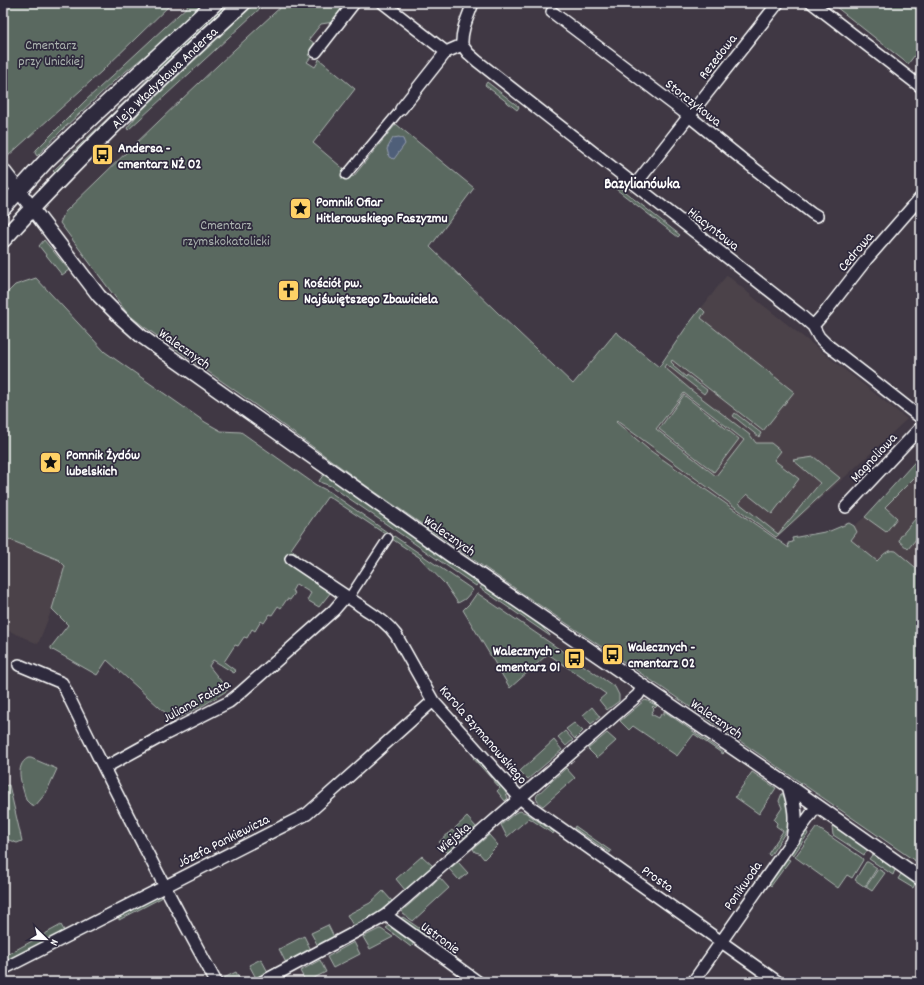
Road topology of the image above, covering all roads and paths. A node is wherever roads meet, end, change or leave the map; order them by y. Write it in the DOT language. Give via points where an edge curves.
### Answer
graph roads {
  1 [pos="215,3"];
  2 [pos="243,3"];
  3 [pos="354,3"];
  4 [pos="382,3"];
  5 [pos="473,3"];
  6 [pos="778,3"];
  7 [pos="812,3"];
  8 [pos="552,12"];
  9 [pos="462,45"];
  10 [pos="316,52"];
  11 [pos="446,52"];
  12 [pos="921,87"];
  13 [pos="401,109"];
  14 [pos="688,116"];
  15 [pos="3,170"];
  16 [pos="346,175"];
  17 [pos="635,185"];
  18 [pos="19,191"];
  19 [pos="921,198"];
  20 [pos="3,208"];
  21 [pos="32,208"];
  22 [pos="817,216"];
  23 [pos="3,240"];
  24 [pos="813,326"];
  25 [pos="921,418"];
  26 [pos="921,427"];
  27 [pos="846,507"];
  28 [pos="388,538"];
  29 [pos="291,559"];
  30 [pos="349,595"];
  31 [pos="19,665"];
  32 [pos="642,686"];
  33 [pos="433,701"];
  34 [pos="104,768"];
  35 [pos="788,786"];
  36 [pos="520,798"];
  37 [pos="817,806"];
  38 [pos="793,839"];
  39 [pos="921,879"];
  40 [pos="164,887"];
  41 [pos="386,915"];
  42 [pos="722,941"];
  43 [pos="3,969"];
  44 [pos="216,982"];
  45 [pos="262,982"];
  46 [pos="478,982"];
  47 [pos="692,982"];
  48 [pos="778,982"];
  1 -- 18 [label="main road, Aleja Władysława Andersa" via="94,115"];
  2 -- 21 [label="main road, Aleja Władysława Andersa" via="98,140"];
  3 -- 10 [label="street"];
  4 -- 11 [label="street"];
  5 -- 9 [label="street" via="461,37"];
  6 -- 14 [label="street, Rezedowa"];
  7 -- 12 [label="street"];
  8 -- 14 [label="street, Storczykowa"];
  9 -- 11 [label="street"];
  9 -- 17 [label="street, Hiacyntowa" via="477,61"];
  11 -- 13 [label="street"];
  13 -- 16 [label="street"];
  14 -- 17 [label="street, Rezedowa"];
  14 -- 22 [label="street, Storczykowa"];
  15 -- 18 [label="street, Walecznych"];
  17 -- 24 [label="street, Hiacyntowa"];
  18 -- 20 [label="main road, Aleja Władysława Andersa"];
  18 -- 21 [label="street, Walecznych"];
  19 -- 24 [label="street, Cedrowa" via="866,260"];
  21 -- 23 [label="main road, Aleja Władysława Andersa"];
  21 -- 32 [label="street, Walecznych" via="99,296 137,332 402,521"];
  24 -- 25 [label="street, Hiacyntowa" via="825,344"];
  26 -- 27 [label="street, Magnoliowa"];
  28 -- 30 [label="street"];
  29 -- 30 [label="street, Karola Szymanowskiego"];
  30 -- 33 [label="street, Karola Szymanowskiego" via="390,626"];
  30 -- 34 [label="street, Juliana Fałata" via="229,702"];
  31 -- 34 [label="street" via="62,683"];
  32 -- 35 [label="street, Walecznych"];
  32 -- 36 [label="street, Wiejska" via="638,695"];
  33 -- 36 [label="street, Karola Szymanowskiego"];
  33 -- 40 [label="street, Józefa Pankiewicza" via="307,814"];
  34 -- 40 [label="street"];
  35 -- 37 [label="street, Walecznych"];
  35 -- 38 [label="street" via="795,811"];
  36 -- 41 [label="street, Wiejska"];
  36 -- 42 [label="street, Prosta"];
  37 -- 38 [label="street, Ponikwoda"];
  37 -- 39 [label="street, Walecznych"];
  38 -- 42 [label="street, Ponikwoda"];
  40 -- 43 [label="street, Józefa Pankiewicza"];
  40 -- 44 [label="street"];
  41 -- 45 [label="street, Wiejska"];
  41 -- 46 [label="street, Ustronie"];
  42 -- 47 [label="street, Ponikwoda"];
  42 -- 48 [label="street, Prosta"];
}
